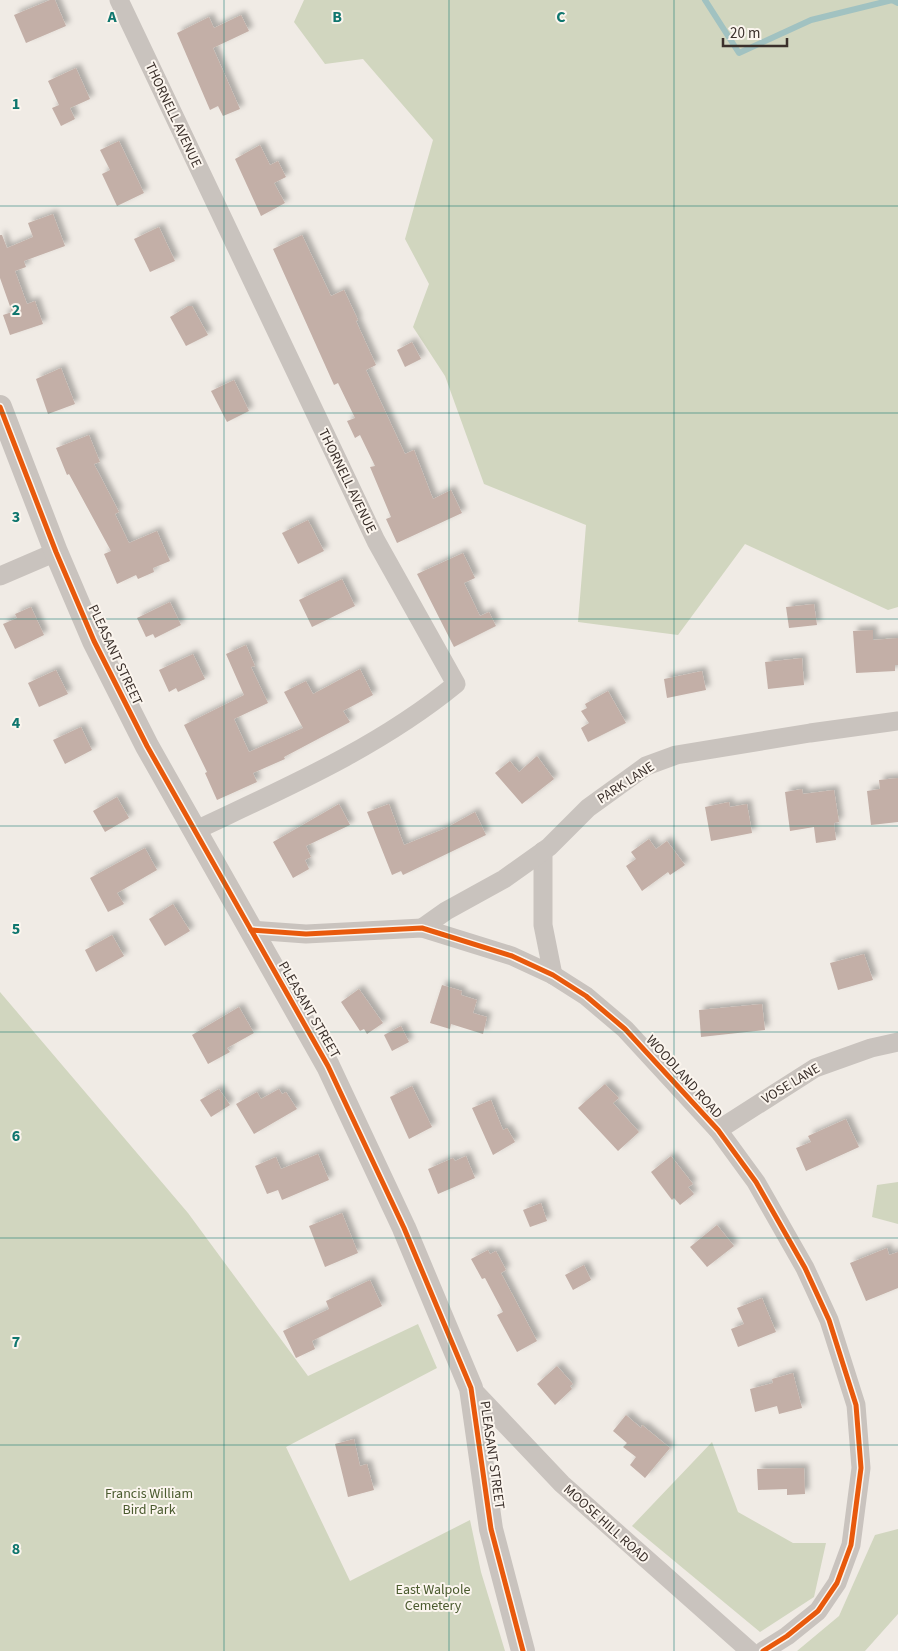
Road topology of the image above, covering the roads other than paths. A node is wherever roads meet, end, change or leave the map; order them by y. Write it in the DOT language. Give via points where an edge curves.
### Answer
graph roads {
  1 [pos="119,0"];
  2 [pos="0,407"];
  3 [pos="56,552"];
  4 [pos="0,576"];
  5 [pos="898,721"];
  6 [pos="194,831"];
  7 [pos="543,851"];
  8 [pos="422,928"];
  9 [pos="251,930"];
  10 [pos="553,975"];
  11 [pos="898,1042"];
  12 [pos="718,1130"];
  13 [pos="471,1388"];
  14 [pos="522,1651"];
  15 [pos="750,1651"];
  16 [pos="763,1651"];
  1 -- 6 [label="street, THORNELL AVENUE" via="376,541 456,684 425,709 322,771"];
  2 -- 3 [label="street, PLEASANT STREET"];
  3 -- 4 [label="street"];
  3 -- 6 [label="street, PLEASANT STREET" via="110,673"];
  5 -- 7 [label="street, PARK LANE" via="802,734 669,758 646,766 588,808"];
  6 -- 9 [label="street, PLEASANT STREET"];
  7 -- 8 [label="street, PARK LANE" via="504,879"];
  7 -- 10 [label="street" via="543,925"];
  8 -- 9 [label="street, WOODLAND ROAD" via="306,934"];
  8 -- 10 [label="street, WOODLAND ROAD" via="512,956"];
  9 -- 13 [label="street, PLEASANT STREET" via="328,1066 404,1228"];
  10 -- 12 [label="street, WOODLAND ROAD" via="586,996 625,1029"];
  11 -- 12 [label="street, VOSE LANE" via="815,1068"];
  12 -- 16 [label="street, WOODLAND ROAD" via="771,1205 805,1268 829,1320 856,1405 861,1468 851,1544 840,1575 818,1611"];
  13 -- 14 [label="street, PLEASANT STREET" via="491,1529"];
  13 -- 15 [label="street, MOOSE HILL ROAD" via="562,1484"];
}
